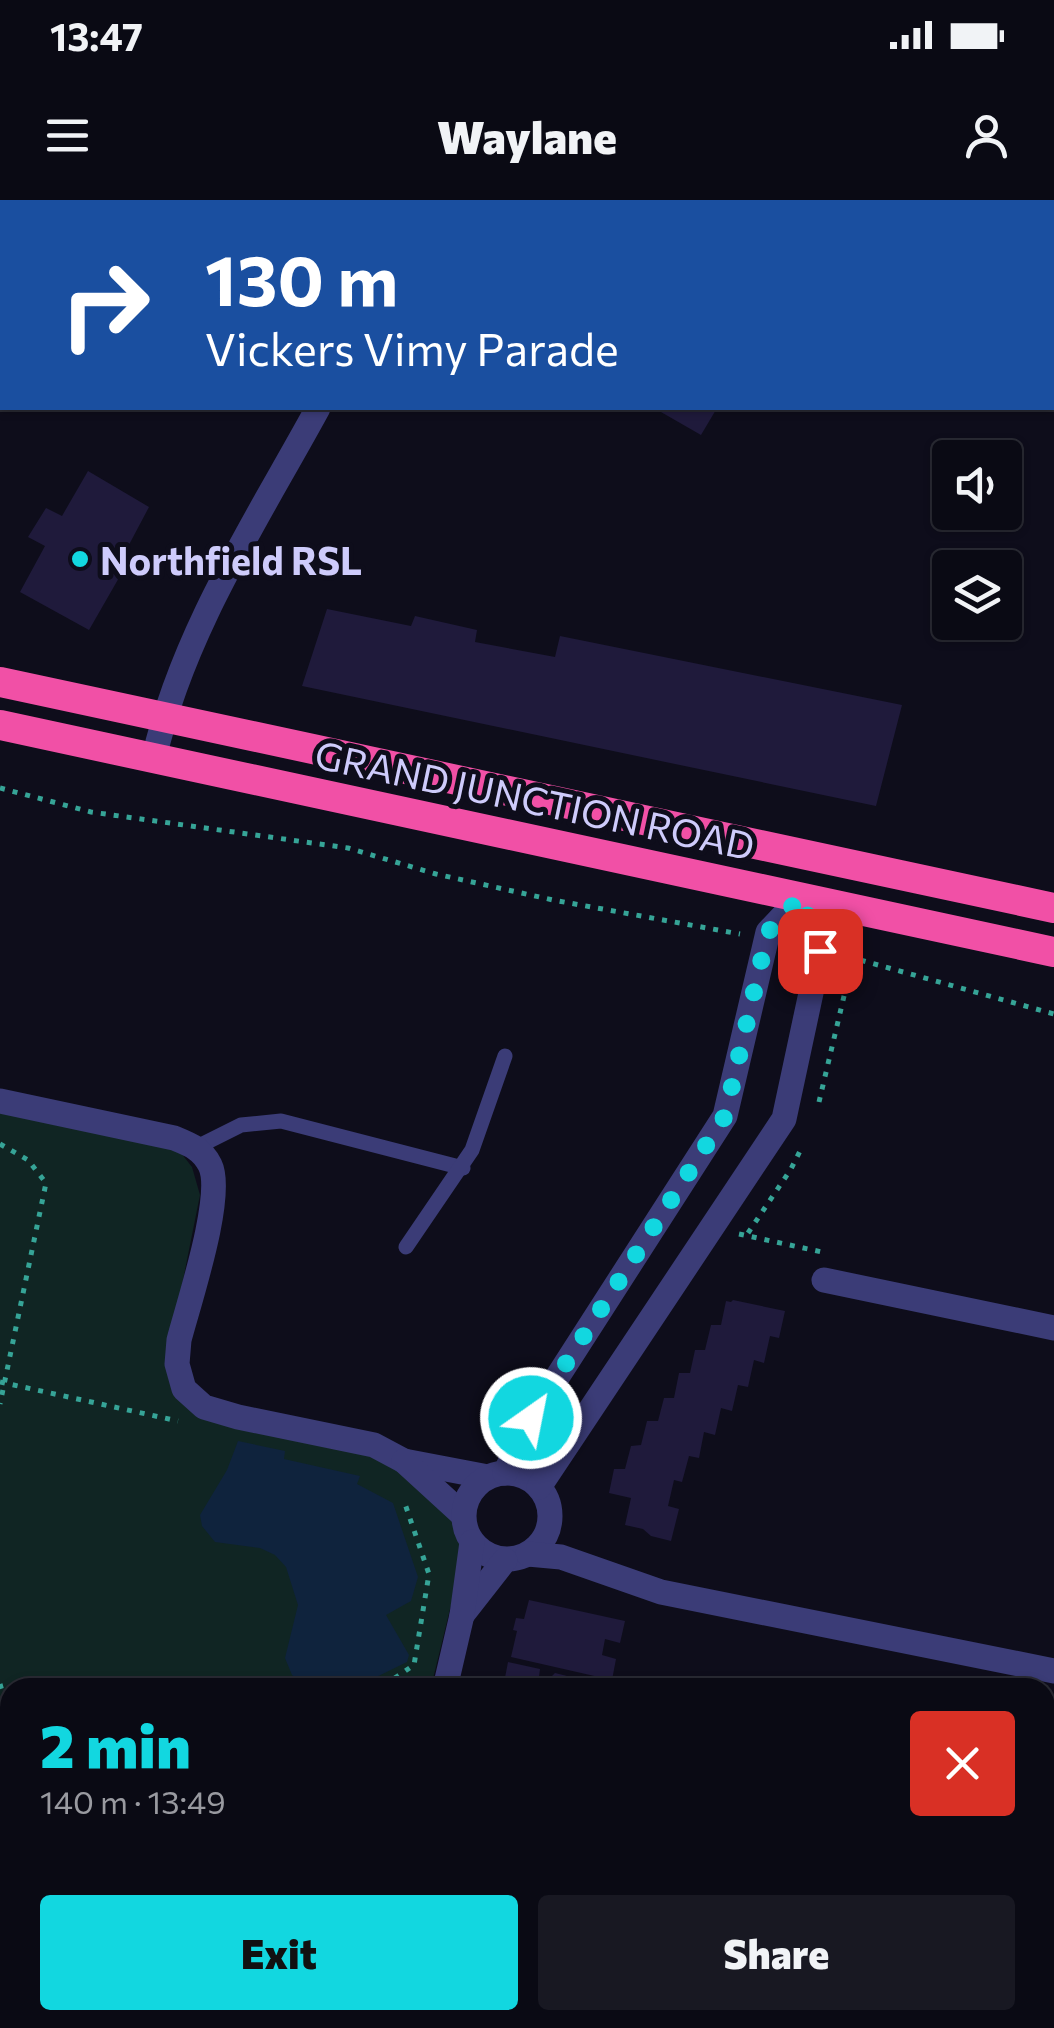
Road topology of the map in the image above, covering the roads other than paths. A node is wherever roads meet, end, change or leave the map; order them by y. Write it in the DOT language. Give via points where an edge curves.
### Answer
graph roads {
  1 [pos="317,410"];
  2 [pos="0,682"];
  3 [pos="163,718"];
  4 [pos="0,725"];
  5 [pos="154,758"];
  6 [pos="810,855"];
  7 [pos="801,897"];
  8 [pos="1054,908"];
  9 [pos="1054,952"];
  10 [pos="506,1056"];
  11 [pos="0,1101"];
  12 [pos="198,1147"];
  13 [pos="462,1168"];
  14 [pos="406,1247"];
  15 [pos="824,1280"];
  16 [pos="1054,1328"];
  17 [pos="404,1461"];
  18 [pos="496,1475"];
  19 [pos="539,1487"];
  20 [pos="550,1511"];
  21 [pos="463,1515"];
  22 [pos="472,1542"];
  23 [pos="516,1557"];
  24 [pos="605,1570"];
  25 [pos="462,1615"];
  26 [pos="1054,1671"];
  27 [pos="448,1678"];
  1 -- 3 [label="street" via="195,632"];
  2 -- 3 [label="highway, GRAND JUNCTION ROAD"];
  3 -- 5 [label="street"];
  3 -- 6 [label="highway, GRAND JUNCTION ROAD"];
  4 -- 5 [label="highway, GRAND JUNCTION ROAD"];
  5 -- 7 [label="highway, GRAND JUNCTION ROAD"];
  6 -- 7 [label="highway"];
  6 -- 8 [label="highway, GRAND JUNCTION ROAD"];
  7 -- 9 [label="highway, GRAND JUNCTION ROAD"];
  7 -- 18 [label="street" via="768,932 725,1116"];
  7 -- 19 [label="street" via="820,951 784,1120"];
  10 -- 13 [label="lane"];
  11 -- 12 [label="street"];
  12 -- 13 [label="lane" via="241,1126 282,1121"];
  12 -- 17 [label="street" via="212,1168 215,1194 180,1340 184,1389 221,1412 374,1445"];
  13 -- 14 [label="lane"];
  15 -- 16 [label="street"];
  17 -- 18 [label="street"];
  17 -- 21 [label="street"];
  18 -- 19 [label="street" via="517,1474"];
  18 -- 21 [label="street" via="470,1493"];
  19 -- 20 [label="street"];
  20 -- 23 [label="street" via="546,1536"];
  20 -- 24 [label="street" via="568,1538"];
  21 -- 22 [label="street"];
  22 -- 23 [label="street" via="481,1552"];
  22 -- 25 [label="street"];
  23 -- 24 [label="street" via="561,1557"];
  23 -- 25 [label="street"];
  24 -- 26 [label="street" via="661,1592"];
  25 -- 27 [label="street"];
}
